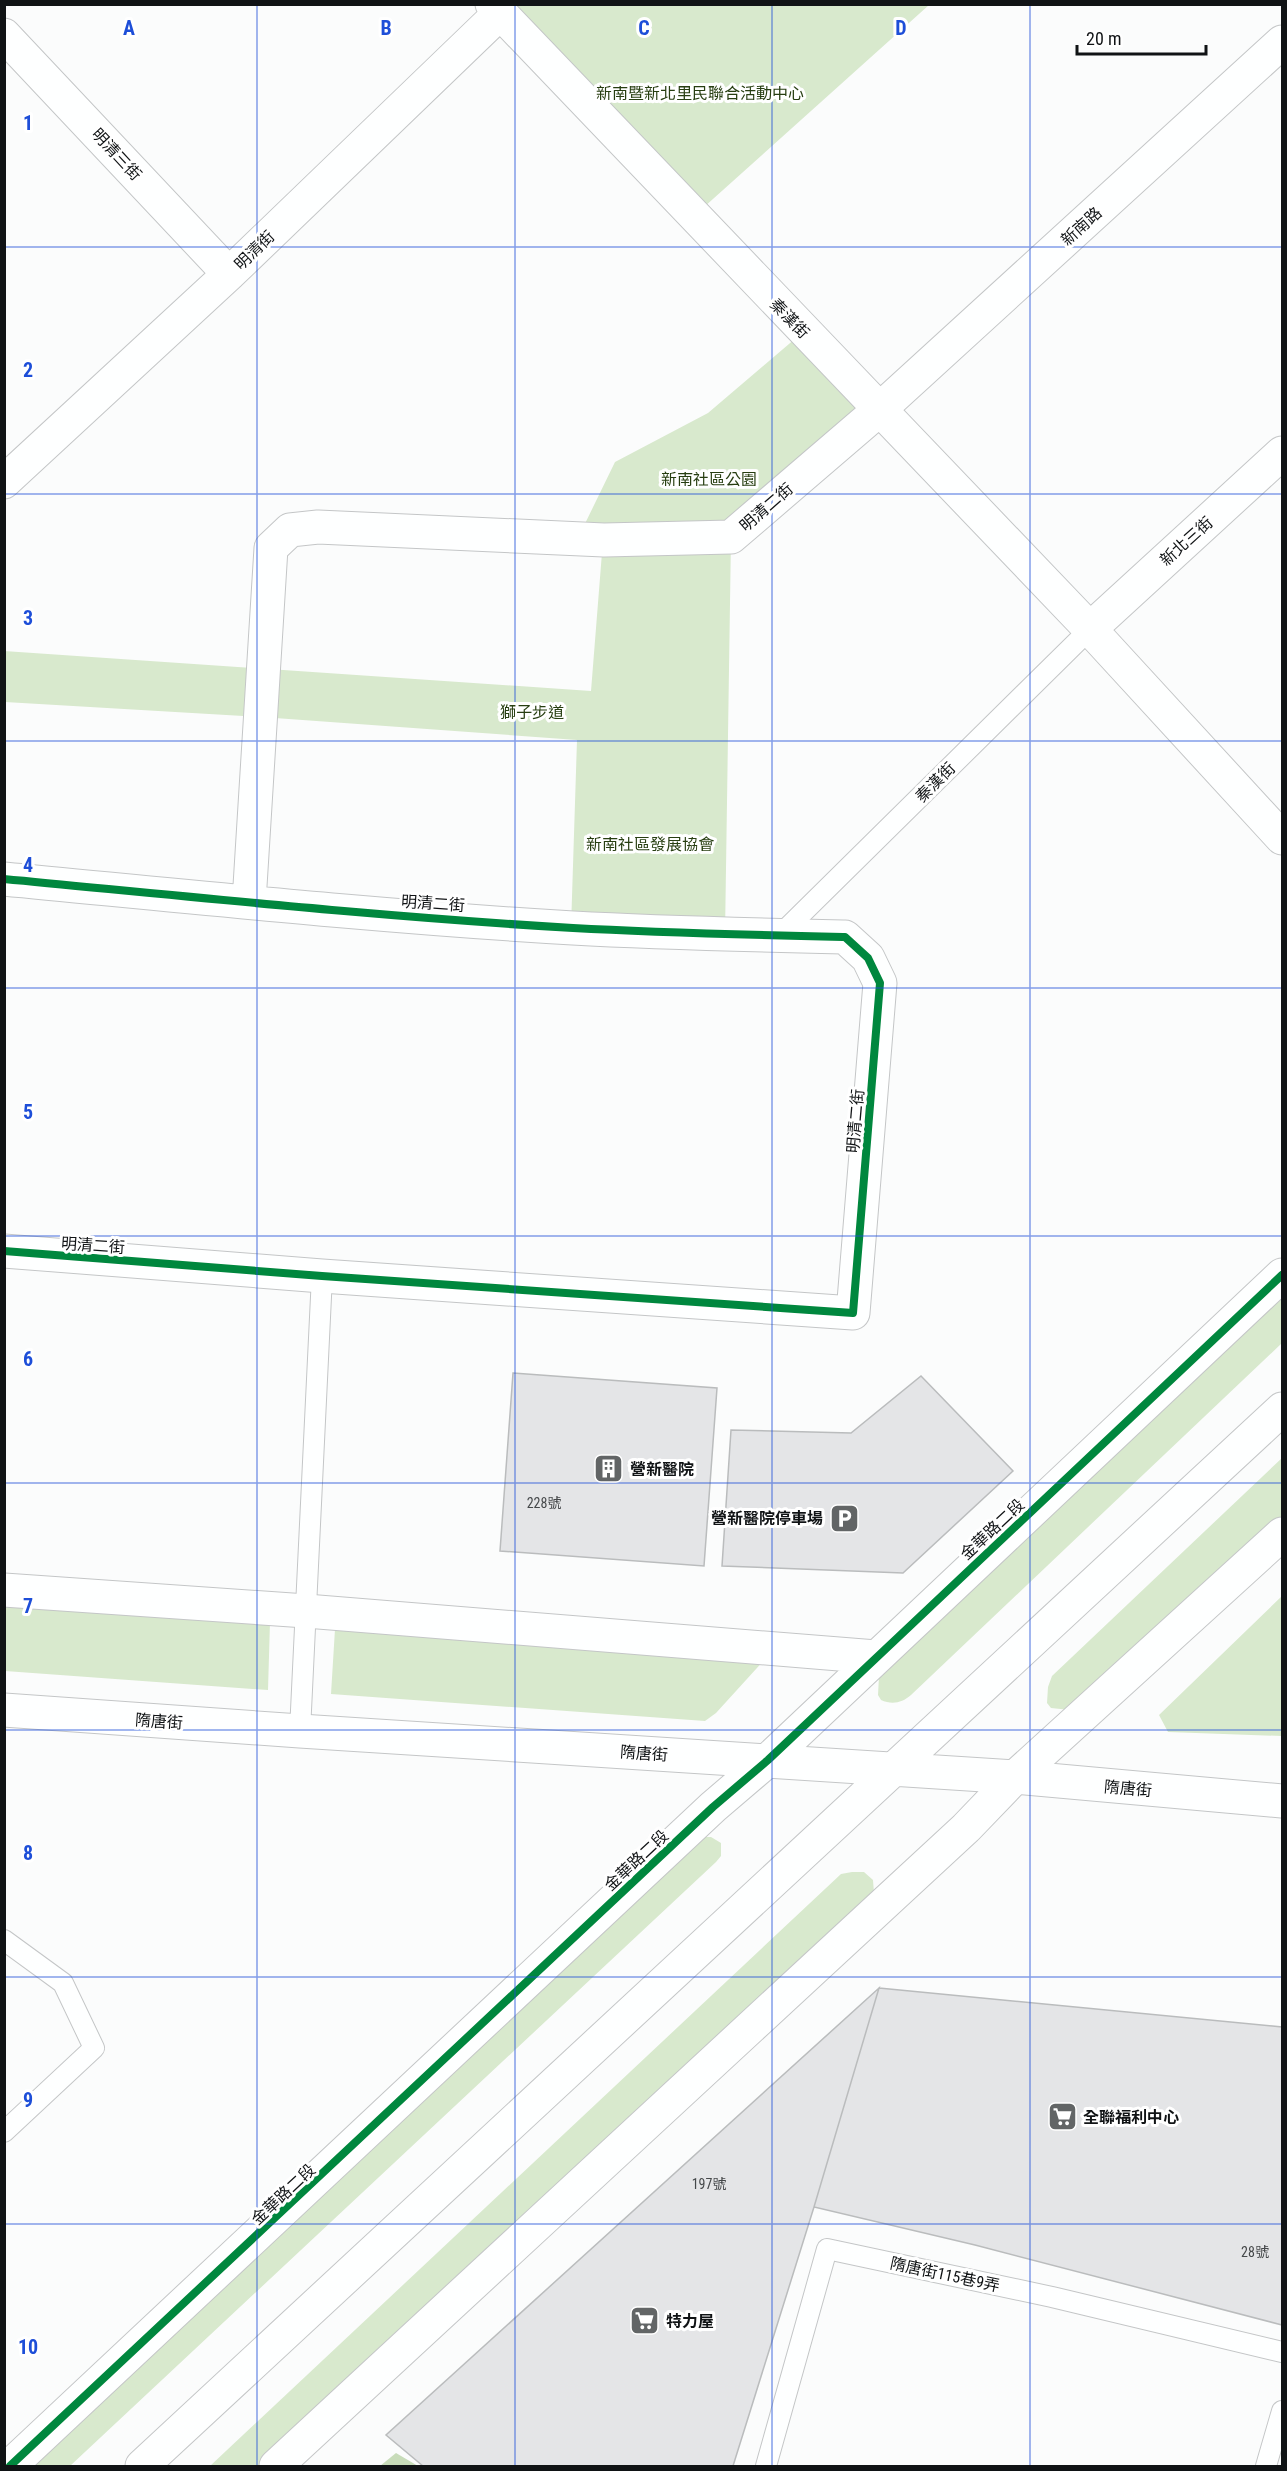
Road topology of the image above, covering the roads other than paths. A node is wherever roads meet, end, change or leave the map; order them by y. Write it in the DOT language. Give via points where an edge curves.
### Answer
graph roads {
  1 [pos="496,9"];
  2 [pos="4,35"];
  3 [pos="1282,42"];
  4 [pos="229,274"];
  5 [pos="879,410"];
  6 [pos="1282,453"];
  7 [pos="4,483"];
  8 [pos="1090,629"];
  9 [pos="1282,838"];
  10 [pos="4,879"];
  11 [pos="249,902"];
  12 [pos="780,935"];
  13 [pos="4,1251"];
  14 [pos="1282,1275"];
  15 [pos="322,1276"];
  16 [pos="1282,1409"];
  17 [pos="1282,1534"];
  18 [pos="4,1590"];
  19 [pos="306,1611"];
  20 [pos="876,1657"];
  21 [pos="4,1710"];
  22 [pos="300,1731"];
  23 [pos="768,1760"];
  24 [pos="894,1769"];
  25 [pos="1015,1777"];
  26 [pos="1282,1802"];
  27 [pos="4,1940"];
  28 [pos="4,2132"];
  29 [pos="1282,2352"];
  30 [pos="1282,2411"];
  31 [pos="10,2466"];
  32 [pos="142,2466"];
  33 [pos="276,2466"];
  34 [pos="766,2466"];
  35 [pos="1266,2466"];
  1 -- 4 [label="street, 明清街"];
  1 -- 5 [label="street, 秦漢街"];
  2 -- 4 [label="street, 明清三街"];
  3 -- 5 [label="street, 新南路"];
  4 -- 7 [label="street, 明清街"];
  5 -- 8 [label="street, 秦漢街"];
  5 -- 11 [label="street, 明清二街" via="731,537 604,540 290,530 271,548"];
  6 -- 8 [label="street, 新北三街"];
  8 -- 9 [label="street, 秦漢街"];
  8 -- 12 [label="lane, 秦漢街"];
  10 -- 11 [label="street, 明清二街"];
  11 -- 12 [label="street, 明清二街" via="571,928"];
  12 -- 15 [label="street, 明清二街" via="845,937 868,958 880,983 852,1312"];
  13 -- 15 [label="street, 明清二街"];
  14 -- 20 [label="street, 金華路二段"];
  15 -- 19 [label="lane"];
  16 -- 24 [label="street"];
  17 -- 25 [label="street"];
  18 -- 19 [label="street"];
  19 -- 20 [label="street"];
  19 -- 22 [label="lane"];
  20 -- 23 [label="street, 金華路二段"];
  21 -- 22 [label="street, 隋唐街"];
  22 -- 23 [label="street, 隋唐街"];
  23 -- 24 [label="street, 隋唐街"];
  23 -- 31 [label="street, 金華路二段" via="713,1806"];
  24 -- 25 [label="street, 隋唐街"];
  24 -- 32 [label="street"];
  25 -- 26 [label="street, 隋唐街"];
  25 -- 33 [label="street" via="966,1828"];
  27 -- 28 [label="lane" via="63,1983 94,2048"];
  29 -- 34 [label="lane, 隋唐街115巷9弄" via="827,2249"];
  30 -- 35 [label="lane"];
}
